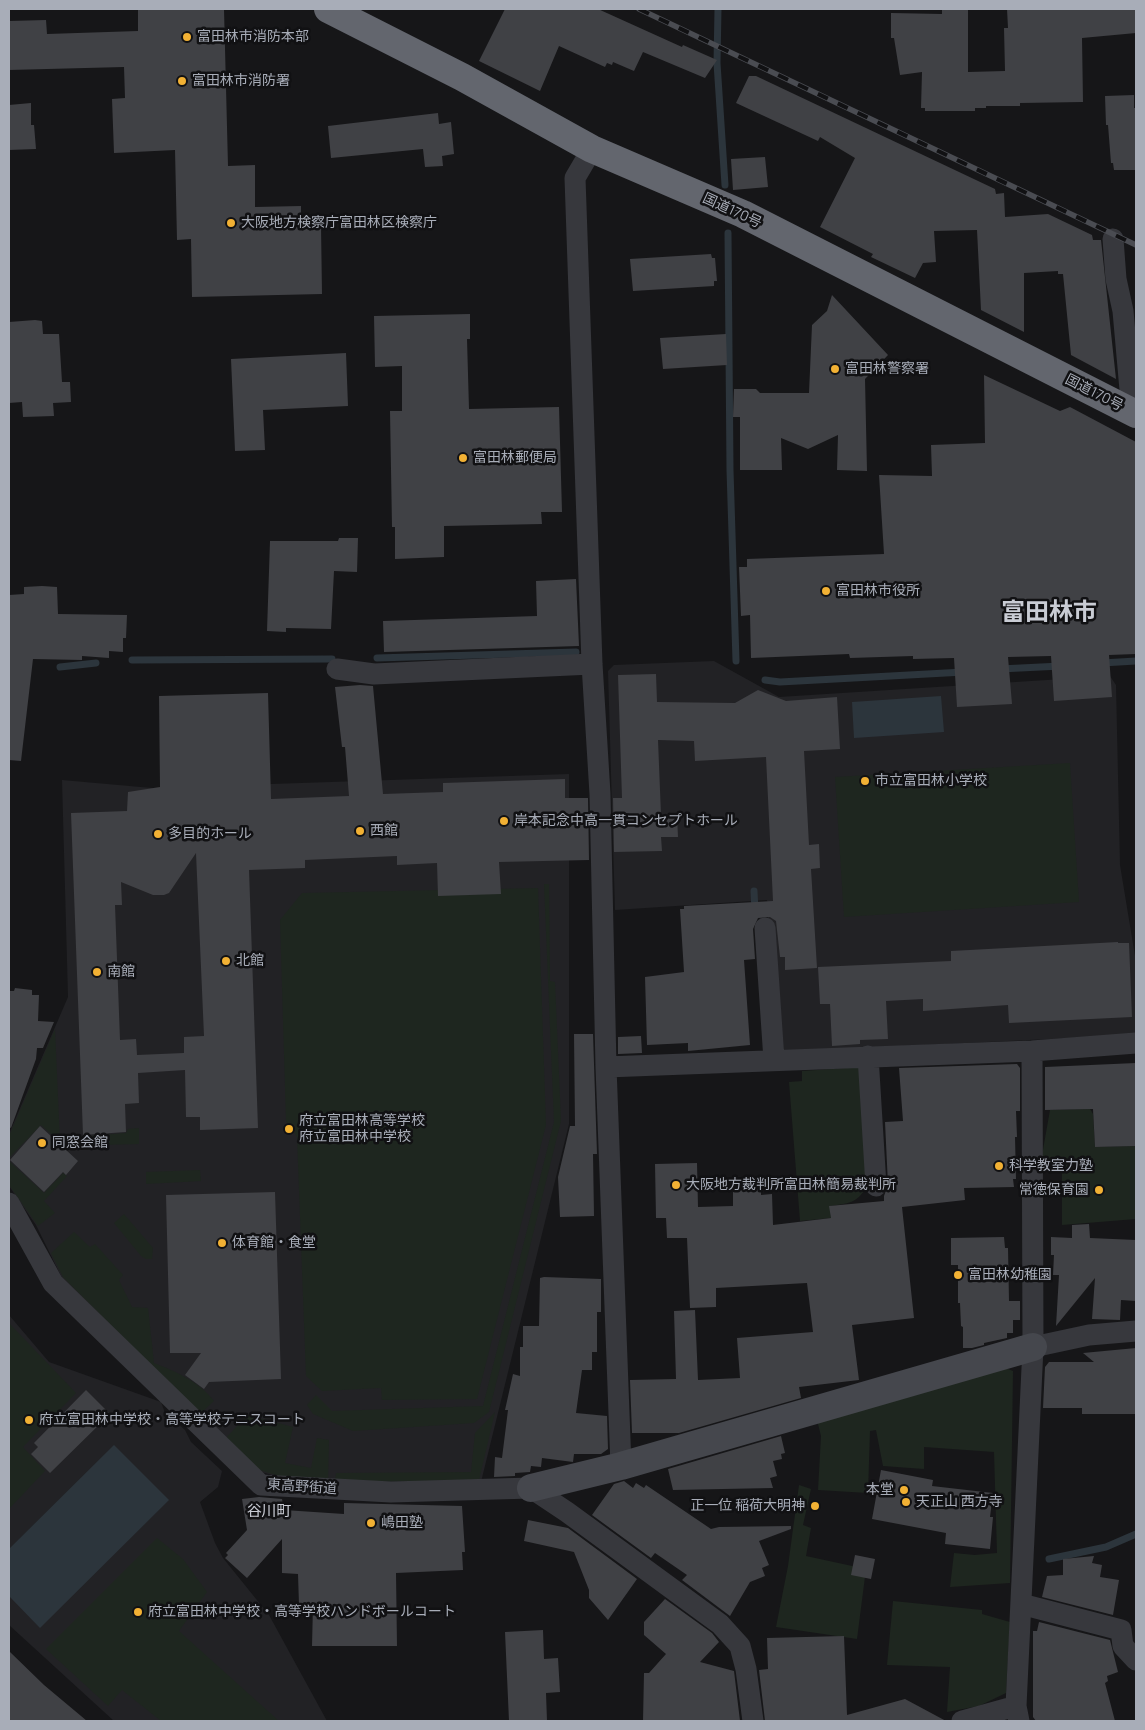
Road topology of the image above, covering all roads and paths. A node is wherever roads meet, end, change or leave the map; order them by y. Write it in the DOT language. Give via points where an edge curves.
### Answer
graph roads {
  1 [pos="328,9"];
  2 [pos="592,149"];
  3 [pos="1112,239"];
  4 [pos="1134,413"];
  5 [pos="592,664"];
  6 [pos="337,669"];
  7 [pos="765,928"];
  8 [pos="1136,1043"];
  9 [pos="1032,1051"];
  10 [pos="868,1056"];
  11 [pos="774,1060"];
  12 [pos="606,1067"];
  13 [pos="876,1186"];
  14 [pos="9,1203"];
  15 [pos="1136,1331"];
  16 [pos="1033,1347"];
  17 [pos="620,1466"];
  18 [pos="531,1488"];
  19 [pos="1021,1604"];
  20 [pos="1136,1660"];
  21 [pos="1018,1714"];
  22 [pos="753,1721"];
  23 [pos="962,1721"];
  1 -- 2 [label="highway, 国道170号"];
  2 -- 4 [label="highway, 国道170号" via="743,214"];
  2 -- 5 [label="street" via="575,178"];
  3 -- 4 [label="street"];
  5 -- 6 [label="street" via="374,674"];
  5 -- 12 [label="street" via="600,794"];
  7 -- 11 [label="street"];
  8 -- 9 [label="street"];
  9 -- 10 [label="street"];
  9 -- 16 [label="street"];
  10 -- 11 [label="street"];
  10 -- 13 [label="street"];
  11 -- 12 [label="street"];
  12 -- 17 [label="street"];
  14 -- 18 [label="street, 東高野街道" via="52,1284 261,1485 391,1492"];
  15 -- 16 [label="street"];
  16 -- 17 [label="street"];
  16 -- 19 [label="street"];
  17 -- 18 [label="street"];
  18 -- 22 [label="street" via="720,1624 740,1646"];
  19 -- 20 [label="street" via="1121,1630 1123,1646"];
  19 -- 21 [label="street"];
  21 -- 23 [label="street"];
}
